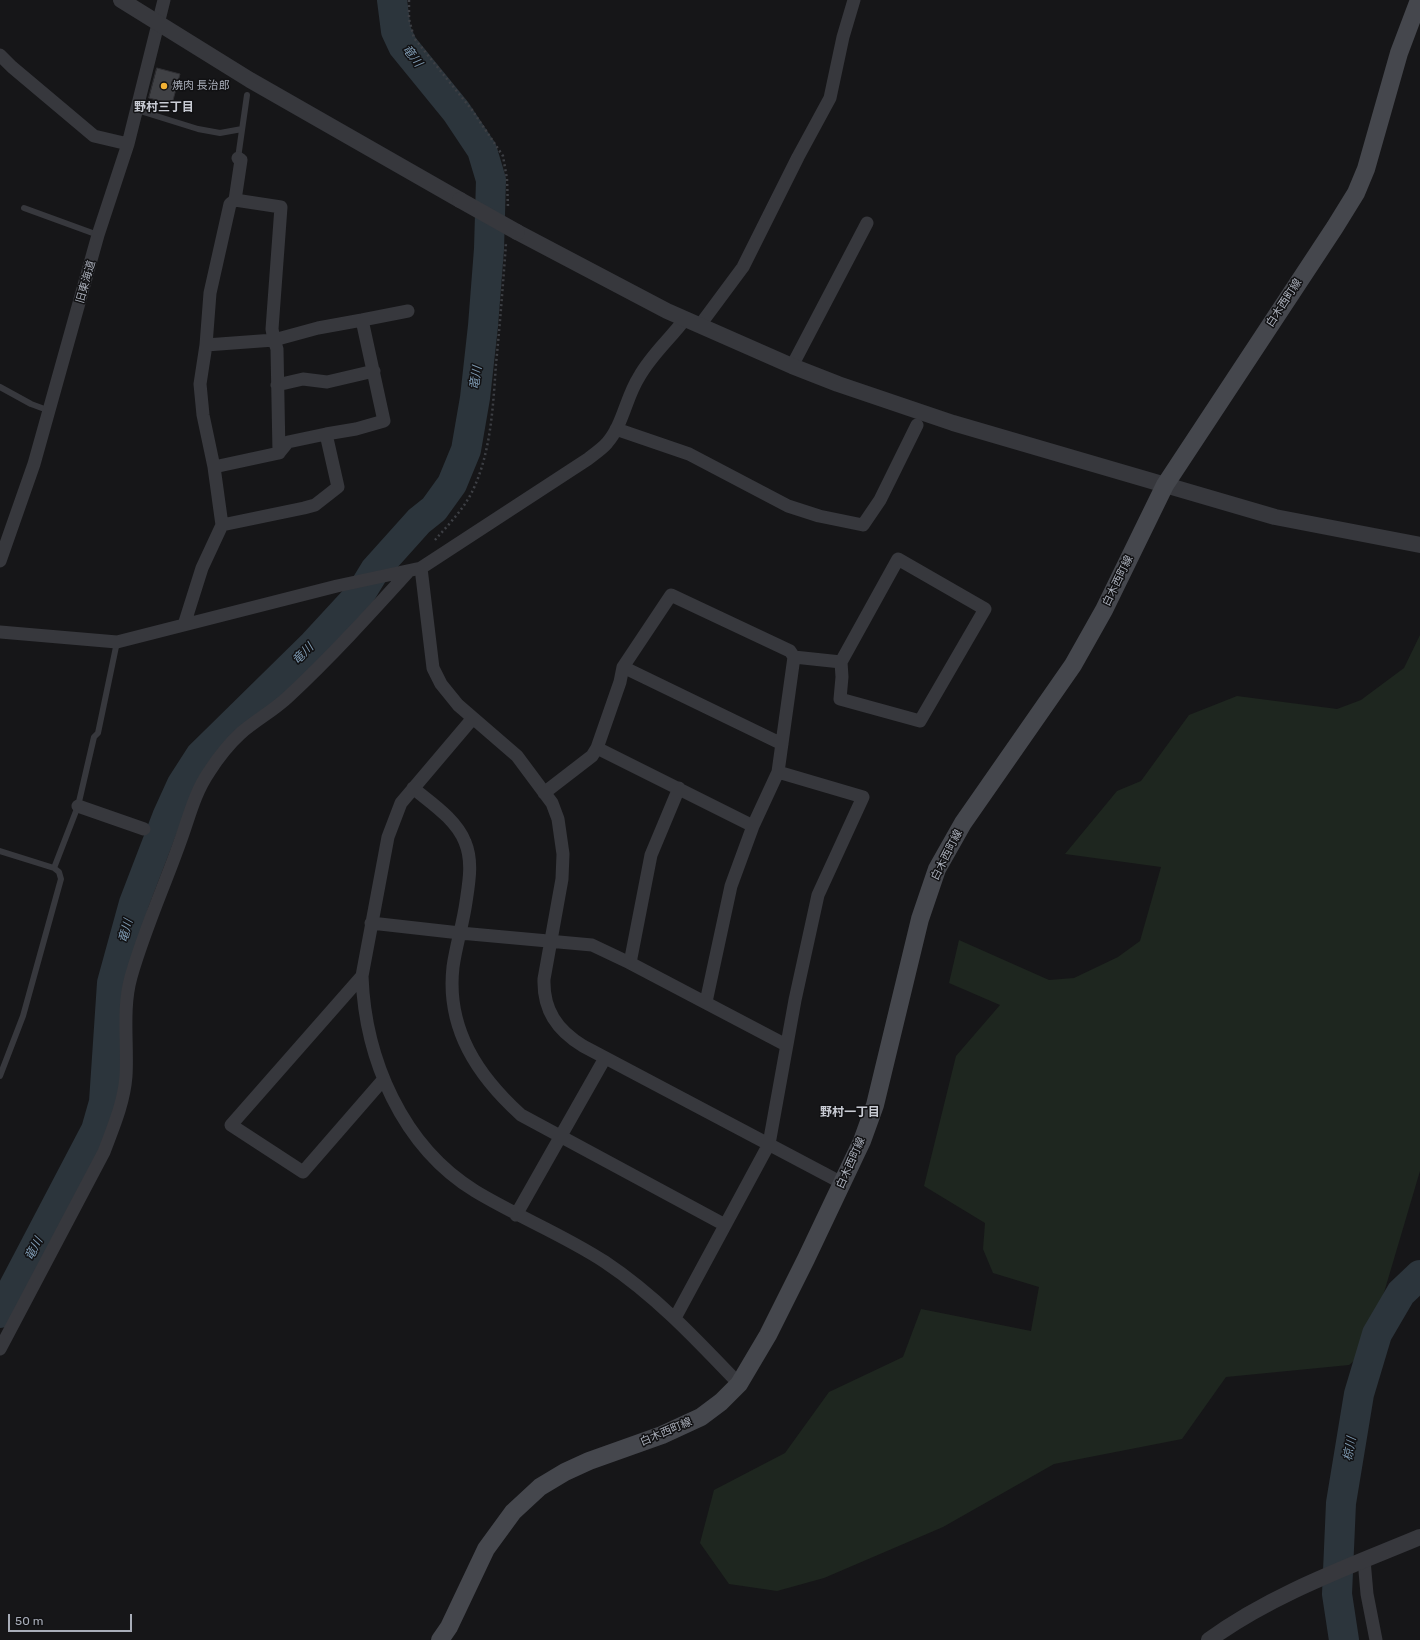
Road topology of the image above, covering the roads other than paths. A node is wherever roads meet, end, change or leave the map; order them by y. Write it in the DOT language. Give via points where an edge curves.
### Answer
graph roads {
  1 [pos="120,0"];
  2 [pos="164,0"];
  3 [pos="854,0"];
  4 [pos="1419,0"];
  5 [pos="158,23"];
  6 [pos="0,55"];
  7 [pos="247,95"];
  8 [pos="137,110"];
  9 [pos="242,129"];
  10 [pos="128,144"];
  11 [pos="238,158"];
  12 [pos="235,200"];
  13 [pos="24,208"];
  14 [pos="867,224"];
  15 [pos="98,235"];
  16 [pos="408,311"];
  17 [pos="685,319"];
  18 [pos="362,320"];
  19 [pos="700,325"];
  20 [pos="274,340"];
  21 [pos="206,345"];
  22 [pos="792,366"];
  23 [pos="374,371"];
  24 [pos="277,385"];
  25 [pos="0,387"];
  26 [pos="50,411"];
  27 [pos="917,424"];
  28 [pos="616,429"];
  29 [pos="326,434"];
  30 [pos="279,453"];
  31 [pos="214,467"];
  32 [pos="1165,485"];
  33 [pos="222,525"];
  34 [pos="1420,545"];
  35 [pos="0,561"];
  36 [pos="415,569"];
  37 [pos="184,625"];
  38 [pos="0,632"];
  39 [pos="117,642"];
  40 [pos="794,657"];
  41 [pos="841,662"];
  42 [pos="623,667"];
  43 [pos="473,718"];
  44 [pos="782,744"];
  45 [pos="597,748"];
  46 [pos="778,772"];
  47 [pos="413,788"];
  48 [pos="679,788"];
  49 [pos="544,793"];
  50 [pos="78,806"];
  51 [pos="753,826"];
  52 [pos="144,829"];
  53 [pos="0,851"];
  54 [pos="54,868"];
  55 [pos="371,923"];
  56 [pos="460,934"];
  57 [pos="550,942"];
  58 [pos="630,963"];
  59 [pos="362,976"];
  60 [pos="706,1002"];
  61 [pos="786,1045"];
  62 [pos="604,1058"];
  63 [pos="0,1076"];
  64 [pos="383,1080"];
  65 [pos="559,1137"];
  66 [pos="768,1144"];
  67 [pos="842,1184"];
  68 [pos="516,1215"];
  69 [pos="725,1225"];
  70 [pos="675,1318"];
  71 [pos="0,1349"];
  72 [pos="739,1384"];
  73 [pos="1420,1536"];
  74 [pos="1360,1562"];
  75 [pos="440,1640"];
  76 [pos="1209,1640"];
  77 [pos="1376,1640"];
  1 -- 5 [label="street"];
  2 -- 5 [label="street, 旧東海道"];
  3 -- 19 [label="street" via="830,98 743,267"];
  4 -- 32 [label="main road, 白木西町線" via="1399,53 1366,169 1356,193"];
  5 -- 8 [label="street, 旧東海道"];
  5 -- 17 [label="street, bridge" via="250,80 460,200 511,236"];
  6 -- 10 [label="street" via="94,136"];
  7 -- 9 [label="lane"];
  8 -- 9 [label="lane" via="198,129 220,133"];
  8 -- 10 [label="street, 旧東海道"];
  9 -- 11 [label="lane"];
  10 -- 15 [label="street, 旧東海道"];
  11 -- 12 [label="street" via="241,160"];
  12 -- 20 [label="street" via="281,207 272,329"];
  12 -- 21 [label="street" via="230,204 210,293"];
  13 -- 15 [label="lane"];
  14 -- 22 [label="street"];
  15 -- 26 [label="street, 旧東海道"];
  16 -- 18 [label="street"];
  17 -- 19 [label="street"];
  17 -- 28 [label="street" via="651,358 638,378"];
  18 -- 20 [label="street"];
  18 -- 23 [label="street"];
  19 -- 22 [label="street"];
  20 -- 21 [label="street"];
  20 -- 24 [label="street" via="277,349"];
  21 -- 31 [label="street" via="200,384 203,415"];
  22 -- 32 [label="street" via="953,423"];
  23 -- 24 [label="street" via="327,382 303,380"];
  23 -- 29 [label="street" via="384,421"];
  24 -- 30 [label="street"];
  25 -- 26 [label="lane"];
  26 -- 35 [label="street, 旧東海道"];
  27 -- 28 [label="street" via="880,500 863,525 819,516 788,506 689,454"];
  28 -- 36 [label="street" via="607,443 588,459"];
  29 -- 30 [label="street" via="288,442"];
  29 -- 33 [label="street" via="338,487 315,505"];
  30 -- 31 [label="street"];
  31 -- 33 [label="street"];
  32 -- 34 [label="street" via="1275,517"];
  32 -- 67 [label="main road, 白木西町線" via="1104,610 1072,665 963,823 937,869 920,919 875,1105"];
  33 -- 37 [label="street" via="202,568"];
  36 -- 37 [label="street"];
  36 -- 43 [label="street" via="433,668 441,684"];
  36 -- 71 [label="street" via="287,698 241,733 208,772 196,794 140,945 130,980 127,1002 126,1077 114,1127 104,1152"];
  37 -- 39 [label="street"];
  38 -- 39 [label="street"];
  39 -- 50 [label="lane" via="98,733 94,736"];
  40 -- 41 [label="street"];
  40 -- 42 [label="street" via="790,651 671,595"];
  40 -- 44 [label="street"];
  41 -- 41 [label="street" via="840,699 920,721 985,609 898,559"];
  42 -- 44 [label="street"];
  42 -- 45 [label="street"];
  43 -- 47 [label="street"];
  43 -- 49 [label="street" via="517,756"];
  44 -- 46 [label="street"];
  45 -- 48 [label="street"];
  45 -- 49 [label="street" via="592,756"];
  46 -- 51 [label="street"];
  46 -- 61 [label="street" via="863,797 818,895"];
  47 -- 55 [label="street" via="401,803 388,837"];
  47 -- 56 [label="street" via="447,817 466,842 470,869"];
  48 -- 51 [label="street"];
  48 -- 58 [label="street" via="651,855"];
  49 -- 57 [label="street" via="552,803 558,819 563,854 562,879"];
  50 -- 52 [label="street"];
  50 -- 54 [label="lane"];
  51 -- 60 [label="street" via="731,886"];
  53 -- 54 [label="lane"];
  54 -- 63 [label="lane" via="61,879 23,1016"];
  55 -- 56 [label="street"];
  55 -- 59 [label="street"];
  56 -- 57 [label="street" via="473,933"];
  56 -- 65 [label="street" via="453,968 453,989 457,1022 463,1040 479,1070 502,1098 521,1115"];
  57 -- 58 [label="street" via="592,945"];
  57 -- 62 [label="street" via="544,979 544,994 548,1007 566,1034"];
  58 -- 60 [label="street"];
  59 -- 64 [label="street" via="367,1021"];
  59 -- 64 [label="street" via="231,1125 303,1172"];
  60 -- 61 [label="street"];
  61 -- 66 [label="street"];
  62 -- 65 [label="street"];
  62 -- 66 [label="street"];
  64 -- 68 [label="street" via="410,1128 438,1162 474,1190"];
  65 -- 68 [label="street"];
  65 -- 69 [label="street"];
  66 -- 67 [label="street"];
  66 -- 69 [label="street"];
  67 -- 72 [label="main road, 白木西町線" via="768,1335"];
  68 -- 70 [label="street" via="585,1249 634,1282"];
  69 -- 70 [label="street"];
  70 -- 72 [label="street"];
  72 -- 75 [label="main road, 白木西町線" via="701,1417 662,1435 588,1461 540,1487 514,1512 486,1549 449,1627"];
  73 -- 74 [label="street"];
  74 -- 76 [label="street" via="1257,1609"];
  74 -- 77 [label="street"];
}
